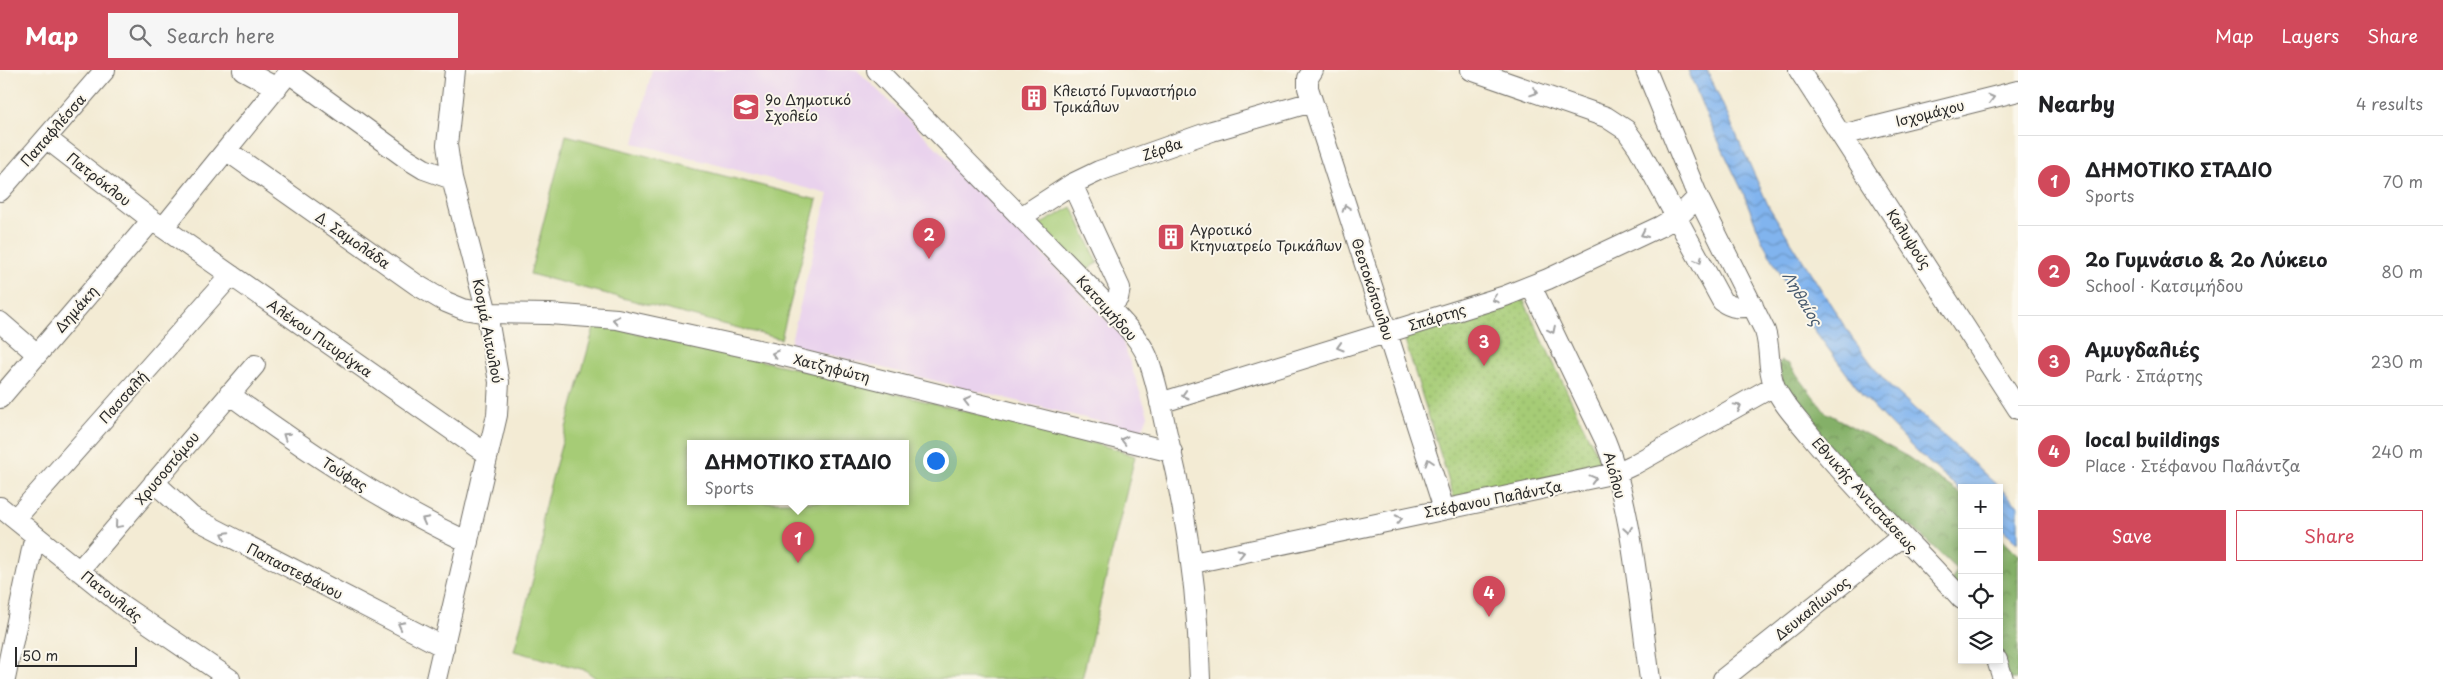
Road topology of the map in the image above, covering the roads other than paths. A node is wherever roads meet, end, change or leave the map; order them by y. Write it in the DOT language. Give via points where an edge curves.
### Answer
graph roads {
  1 [pos="106,70"];
  2 [pos="243,70"];
  3 [pos="454,70"];
  4 [pos="877,70"];
  5 [pos="1313,70"];
  6 [pos="1471,70"];
  7 [pos="1646,70"];
  8 [pos="1799,70"];
  9 [pos="286,77"];
  10 [pos="2018,91"];
  11 [pos="1312,102"];
  12 [pos="1842,135"];
  13 [pos="46,138"];
  14 [pos="226,150"];
  15 [pos="452,180"];
  16 [pos="1072,184"];
  17 [pos="0,191"];
  18 [pos="1698,197"];
  19 [pos="1021,217"];
  20 [pos="1677,218"];
  21 [pos="157,224"];
  22 [pos="1110,267"];
  23 [pos="231,275"];
  24 [pos="1085,283"];
  25 [pos="1531,286"];
  26 [pos="1753,306"];
  27 [pos="1110,308"];
  28 [pos="487,313"];
  29 [pos="0,322"];
  30 [pos="1387,332"];
  31 [pos="37,354"];
  32 [pos="254,364"];
  33 [pos="1774,386"];
  34 [pos="229,394"];
  35 [pos="0,398"];
  36 [pos="1160,403"];
  37 [pos="2018,409"];
  38 [pos="1172,452"];
  39 [pos="488,456"];
  40 [pos="1616,473"];
  41 [pos="154,482"];
  42 [pos="1444,509"];
  43 [pos="8,513"];
  44 [pos="35,535"];
  45 [pos="1901,537"];
  46 [pos="468,542"];
  47 [pos="1193,563"];
  48 [pos="79,571"];
  49 [pos="1958,595"];
  50 [pos="444,647"];
  51 [pos="1998,664"];
  52 [pos="5,679"];
  53 [pos="230,679"];
  54 [pos="436,679"];
  55 [pos="1200,679"];
  56 [pos="1650,679"];
  57 [pos="1723,679"];
  58 [pos="2003,679"];
  1 -- 13 [label="street, Παπαφλέσσα"];
  2 -- 9 [label="street"];
  3 -- 15 [label="street, Κοσμά Αιτωλού" via="447,145"];
  4 -- 19 [label="street, Κατσιμήδου"];
  5 -- 11 [label="street, Θεοτοκόπουλου" via="1307,81"];
  6 -- 20 [label="street, one-way" via="1617,122 1634,140"];
  7 -- 18 [label="street"];
  8 -- 12 [label="street, Καλυψούς"];
  9 -- 14 [label="street, Δημάκη"];
  9 -- 15 [label="street" via="406,158"];
  12 -- 10 [label="street, Ισχομάχου, one-way"];
  11 -- 16 [label="street, Ζέρβα" via="1212,131 1128,160"];
  30 -- 11 [label="street, Θεοτοκόπουλου, one-way"];
  12 -- 37 [label="street, Καλυψούς"];
  13 -- 17 [label="street, Παπαφλέσσα"];
  13 -- 21 [label="street, Πατρόκλου"];
  14 -- 21 [label="street, Δημάκη"];
  14 -- 28 [label="street, Δ. Σαμολάδα" via="417,285 446,302"];
  15 -- 28 [label="street, Κοσμά Αιτωλού"];
  16 -- 19 [label="street, Ζέρβα"];
  16 -- 22 [label="street"];
  18 -- 20 [label="street, Σπάρτης"];
  18 -- 26 [label="street"];
  19 -- 24 [label="street, Κατσιμήδου"];
  20 -- 25 [label="street, Σπάρτης, one-way"];
  20 -- 26 [label="street, one-way" via="1722,301 1727,306 1738,308"];
  21 -- 23 [label="street, Αλέκου Πιτυρίγκα"];
  21 -- 31 [label="street, Δημάκη"];
  22 -- 24 [label="street"];
  22 -- 27 [label="street" via="1120,293"];
  23 -- 39 [label="street, Αλέκου Πιτυρίγκα"];
  23 -- 43 [label="street, Πασσαλή"];
  24 -- 27 [label="street, Κατσιμήδου"];
  25 -- 30 [label="street, Σπάρτης, one-way"];
  25 -- 40 [label="street, Αιόλου, one-way" via="1605,440"];
  26 -- 33 [label="street" via="1767,338"];
  27 -- 36 [label="street, Κατσιμήδου" via="1147,356"];
  38 -- 28 [label="street, Χατζηφώτη, one-way" via="772,353 616,320"];
  28 -- 39 [label="street, Κοσμά Αιτωλού" via="499,396"];
  29 -- 31 [label="street"];
  30 -- 36 [label="street, Σπάρτης, one-way"];
  42 -- 30 [label="street, Θεοτοκόπουλου, one-way"];
  31 -- 35 [label="street, Δημάκη"];
  32 -- 34 [label="street, Χρυσοστόμου"];
  40 -- 33 [label="street, Στέφανου Παλάντζα, one-way"];
  33 -- 45 [label="street, Εθνικής Αντιστάσεως" via="1826,454"];
  34 -- 41 [label="street, Χρυσοστόμου"];
  46 -- 34 [label="street, Τούφας, one-way" via="380,496"];
  36 -- 38 [label="street, Κατσιμήδου"];
  38 -- 47 [label="street, Κατσιμήδου"];
  39 -- 46 [label="street, Κοσμά Αιτωλού"];
  42 -- 40 [label="street, Στέφανου Παλάντζα, one-way"];
  40 -- 56 [label="street, Αιόλου, one-way" via="1627,523"];
  41 -- 48 [label="street, Χρυσοστόμου, one-way"];
  50 -- 41 [label="street, Παπαστεφάνου, one-way" via="192,517"];
  47 -- 42 [label="street, Στέφανου Παλάντζα, one-way"];
  43 -- 44 [label="street, Πατουλιάς"];
  44 -- 48 [label="street, Πατουλιάς"];
  44 -- 52 [label="street"];
  45 -- 49 [label="street, Εθνικής Αντιστάσεως"];
  45 -- 57 [label="street, Δευκαλίωνος"];
  46 -- 50 [label="street, Κοσμά Αιτωλού"];
  47 -- 55 [label="street, Κατσιμήδου"];
  48 -- 53 [label="street, Πατουλιάς" via="144,621"];
  50 -- 54 [label="street, Κοσμά Αιτωλού"];
  51 -- 58 [label="street"];
}
